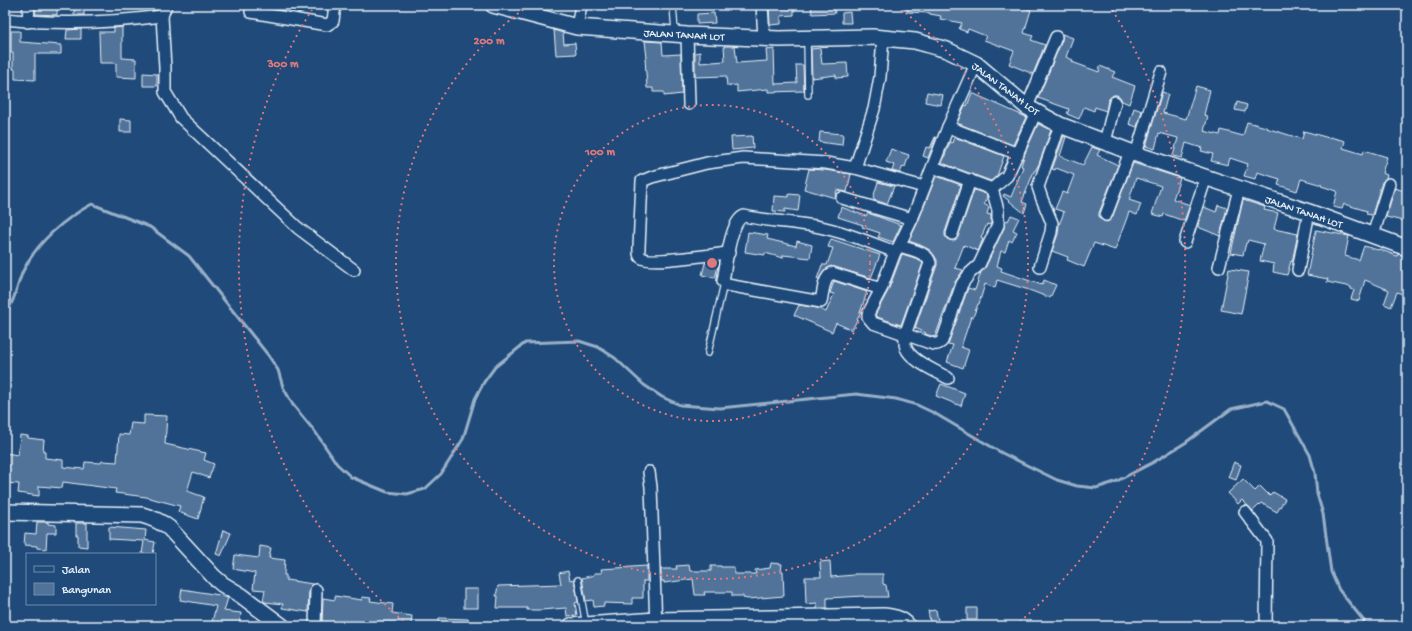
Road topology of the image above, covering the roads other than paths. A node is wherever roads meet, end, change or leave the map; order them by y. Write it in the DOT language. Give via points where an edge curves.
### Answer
graph roads {
  1 [pos="29,5"];
  2 [pos="335,5"];
  3 [pos="493,5"];
  4 [pos="581,5"];
  5 [pos="673,5"];
  6 [pos="762,5"];
  7 [pos="164,10"];
  8 [pos="251,12"];
  9 [pos="5,19"];
  10 [pos="28,22"];
  11 [pos="577,27"];
  12 [pos="681,35"];
  13 [pos="1056,37"];
  14 [pos="764,38"];
  15 [pos="807,38"];
  16 [pos="884,38"];
  17 [pos="976,64"];
  18 [pos="1161,72"];
  19 [pos="808,95"];
  20 [pos="1115,102"];
  21 [pos="689,104"];
  22 [pos="1031,109"];
  23 [pos="1060,125"];
  24 [pos="948,127"];
  25 [pos="1105,142"];
  26 [pos="1133,153"];
  27 [pos="1018,154"];
  28 [pos="933,167"];
  29 [pos="855,168"];
  30 [pos="1206,177"];
  31 [pos="970,180"];
  32 [pos="1389,184"];
  33 [pos="924,187"];
  34 [pos="992,189"];
  35 [pos="1239,189"];
  36 [pos="842,198"];
  37 [pos="1308,212"];
  38 [pos="1106,215"];
  39 [pos="912,219"];
  40 [pos="952,234"];
  41 [pos="1373,235"];
  42 [pos="1185,242"];
  43 [pos="1407,248"];
  44 [pos="897,249"];
  45 [pos="729,253"];
  46 [pos="1040,267"];
  47 [pos="1219,267"];
  48 [pos="354,270"];
  49 [pos="1298,270"];
  50 [pos="724,283"];
  51 [pos="881,289"];
  52 [pos="905,335"];
  53 [pos="708,353"];
  54 [pos="948,378"];
  55 [pos="649,472"];
  56 [pos="5,512"];
  57 [pos="1245,512"];
  58 [pos="578,580"];
  59 [pos="316,590"];
  60 [pos="656,623"];
  61 [pos="282,626"];
  62 [pos="315,626"];
  63 [pos="579,626"];
  64 [pos="908,626"];
  65 [pos="1266,626"];
  1 -- 10 [label="street"];
  2 -- 8 [label="street" via="332,21 327,25"];
  3 -- 11 [label="main road, JALAN TANAH LOT"];
  4 -- 11 [label="street"];
  5 -- 12 [label="lane"];
  6 -- 14 [label="street"];
  7 -- 10 [label="street" via="116,21"];
  7 -- 48 [label="street" via="165,92 181,118 298,228"];
  9 -- 10 [label="street"];
  11 -- 12 [label="main road, JALAN TANAH LOT"];
  12 -- 14 [label="main road, JALAN TANAH LOT"];
  12 -- 21 [label="street"];
  13 -- 22 [label="street"];
  14 -- 15 [label="main road, JALAN TANAH LOT"];
  15 -- 16 [label="main road, JALAN TANAH LOT"];
  15 -- 19 [label="lane"];
  16 -- 17 [label="main road, JALAN TANAH LOT" via="915,41 947,50"];
  16 -- 29 [label="street" via="874,109"];
  17 -- 22 [label="main road, JALAN TANAH LOT"];
  17 -- 24 [label="street"];
  18 -- 26 [label="street"];
  20 -- 25 [label="street"];
  22 -- 23 [label="main road, JALAN TANAH LOT"];
  22 -- 27 [label="street"];
  23 -- 25 [label="main road, JALAN TANAH LOT"];
  23 -- 46 [label="street" via="1038,187 1052,223"];
  24 -- 27 [label="street"];
  24 -- 28 [label="street"];
  25 -- 26 [label="main road, JALAN TANAH LOT"];
  26 -- 30 [label="main road, JALAN TANAH LOT"];
  26 -- 38 [label="street"];
  27 -- 34 [label="street" via="1007,176"];
  28 -- 31 [label="street"];
  28 -- 33 [label="street"];
  29 -- 33 [label="street"];
  29 -- 45 [label="street" via="826,163 743,158 707,163 642,181 639,247 641,258 665,259"];
  30 -- 35 [label="main road, JALAN TANAH LOT"];
  30 -- 42 [label="street"];
  31 -- 34 [label="street"];
  31 -- 40 [label="street"];
  32 -- 41 [label="street"];
  33 -- 39 [label="street"];
  34 -- 52 [label="street" via="998,210 998,225 979,265 962,284 942,341 935,344"];
  35 -- 37 [label="main road, JALAN TANAH LOT"];
  35 -- 47 [label="street"];
  36 -- 39 [label="street"];
  37 -- 41 [label="main road, JALAN TANAH LOT"];
  37 -- 49 [label="street"];
  39 -- 44 [label="street"];
  41 -- 43 [label="main road, JALAN TANAH LOT"];
  44 -- 45 [label="street" via="815,226 744,216 738,219 731,233"];
  44 -- 51 [label="street"];
  44 -- 52 [label="street" via="926,256 930,260"];
  45 -- 50 [label="street"];
  50 -- 51 [label="street" via="821,302 825,282 832,273"];
  50 -- 53 [label="lane"];
  51 -- 52 [label="street" via="868,317 872,323"];
  52 -- 54 [label="street" via="905,347 910,354"];
  55 -- 60 [label="street"];
  56 -- 61 [label="main road" via="142,515 153,518 169,528 222,584"];
  57 -- 65 [label="street" via="1268,541"];
  58 -- 63 [label="lane"];
  59 -- 62 [label="street"];
  60 -- 63 [label="main road"];
  60 -- 64 [label="main road" via="883,616 899,619"];
}
